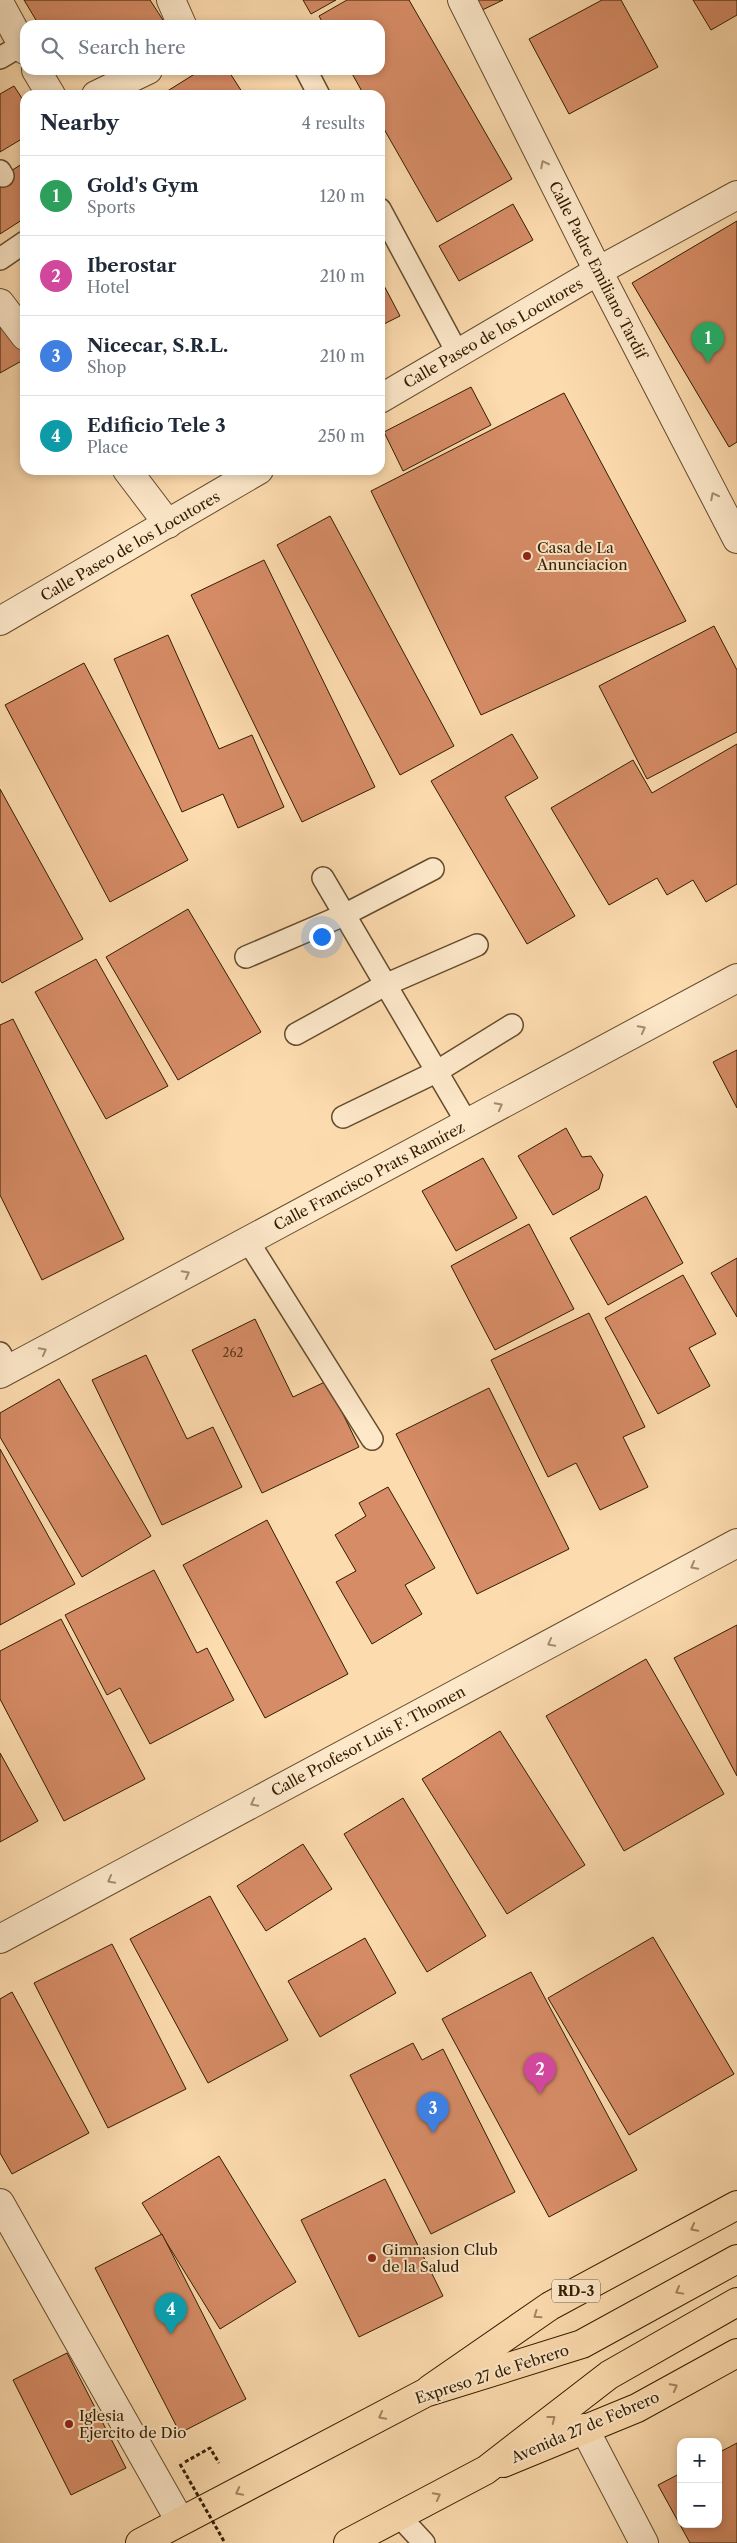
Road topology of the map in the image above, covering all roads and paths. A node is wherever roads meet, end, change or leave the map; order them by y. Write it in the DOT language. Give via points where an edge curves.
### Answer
graph roads {
  1 [pos="171,0"];
  2 [pos="462,0"];
  3 [pos="0,4"];
  4 [pos="180,20"];
  5 [pos="16,51"];
  6 [pos="39,75"];
  7 [pos="138,75"];
  8 [pos="309,75"];
  9 [pos="48,90"];
  10 [pos="106,90"];
  11 [pos="316,90"];
  12 [pos="737,195"];
  13 [pos="385,217"];
  14 [pos="20,245"];
  15 [pos="0,259"];
  16 [pos="598,271"];
  17 [pos="0,303"];
  18 [pos="20,329"];
  19 [pos="458,354"];
  20 [pos="385,396"];
  21 [pos="131,475"];
  22 [pos="251,475"];
  23 [pos="168,524"];
  24 [pos="734,525"];
  25 [pos="0,621"];
  26 [pos="433,869"];
  27 [pos="323,878"];
  28 [pos="344,915"];
  29 [pos="477,945"];
  30 [pos="246,957"];
  31 [pos="737,978"];
  32 [pos="385,985"];
  33 [pos="512,1026"];
  34 [pos="296,1034"];
  35 [pos="436,1072"];
  36 [pos="343,1117"];
  37 [pos="467,1123"];
  38 [pos="248,1241"];
  39 [pos="3,1365"];
  40 [pos="372,1439"];
  41 [pos="737,1542"];
  42 [pos="0,1939"];
  43 [pos="0,2203"];
  44 [pos="737,2204"];
  45 [pos="737,2260"];
  46 [pos="737,2302"];
  47 [pos="737,2353"];
  48 [pos="425,2392"];
  49 [pos="584,2428"];
  50 [pos="180,2464"];
  51 [pos="486,2470"];
  52 [pos="399,2516"];
  53 [pos="180,2521"];
  54 [pos="140,2543"];
  55 [pos="225,2543"];
  56 [pos="348,2543"];
  57 [pos="424,2543"];
  58 [pos="644,2543"];
  1 -- 4 [label="street"];
  16 -- 2 [label="street, Calle Padre Emiliano Tardif, one-way"];
  3 -- 5 [label="street"];
  6 -- 9 [label="street"];
  7 -- 10 [label="street"];
  8 -- 11 [label="lane"];
  12 -- 16 [label="street, Calle Paseo de los Locutores"];
  13 -- 19 [label="lane"];
  14 -- 15 [label="lane"];
  16 -- 19 [label="street, Calle Paseo de los Locutores"];
  24 -- 16 [label="street, Calle Padre Emiliano Tardif, one-way"];
  17 -- 18 [label="street"];
  19 -- 20 [label="street, Calle Paseo de los Locutores"];
  21 -- 23 [label="street"];
  22 -- 23 [label="street, Calle Paseo de los Locutores"];
  23 -- 25 [label="street, Calle Paseo de los Locutores"];
  26 -- 28 [label="lane"];
  27 -- 28 [label="lane"];
  28 -- 30 [label="lane"];
  28 -- 32 [label="lane"];
  29 -- 32 [label="lane"];
  37 -- 31 [label="street, Calle Francisco Prats Ramírez, one-way"];
  32 -- 34 [label="lane"];
  32 -- 35 [label="lane"];
  33 -- 35 [label="lane"];
  35 -- 36 [label="lane"];
  35 -- 37 [label="lane"];
  37 -- 38 [label="street, Calle Francisco Prats Ramírez"];
  39 -- 38 [label="street, Calle Francisco Prats Ramírez, one-way"];
  38 -- 40 [label="lane"];
  41 -- 42 [label="street, Calle Profesor Luis F. Thomen, one-way"];
  43 -- 53 [label="street"];
  44 -- 48 [label="main road, RD-3, one-way" via="550,2306"];
  45 -- 48 [label="main road, Expreso 27 de Febrero / RD-3, one-way" via="582,2344"];
  51 -- 46 [label="main road, one-way" via="609,2375"];
  49 -- 47 [label="main road, Avenida 27 de Febrero, one-way" via="637,2408"];
  48 -- 53 [label="main road, Expreso 27 de Febrero / RD-3, one-way"];
  49 -- 51 [label="main road, Avenida 27 de Febrero"];
  49 -- 58 [label="street"];
  50 -- 55 [label="path, bridge"];
  52 -- 51 [label="main road, one-way"];
  52 -- 56 [label="main road"];
  52 -- 57 [label="lane"];
  53 -- 54 [label="main road, Expreso 27 de Febrero / RD-3"];
}
